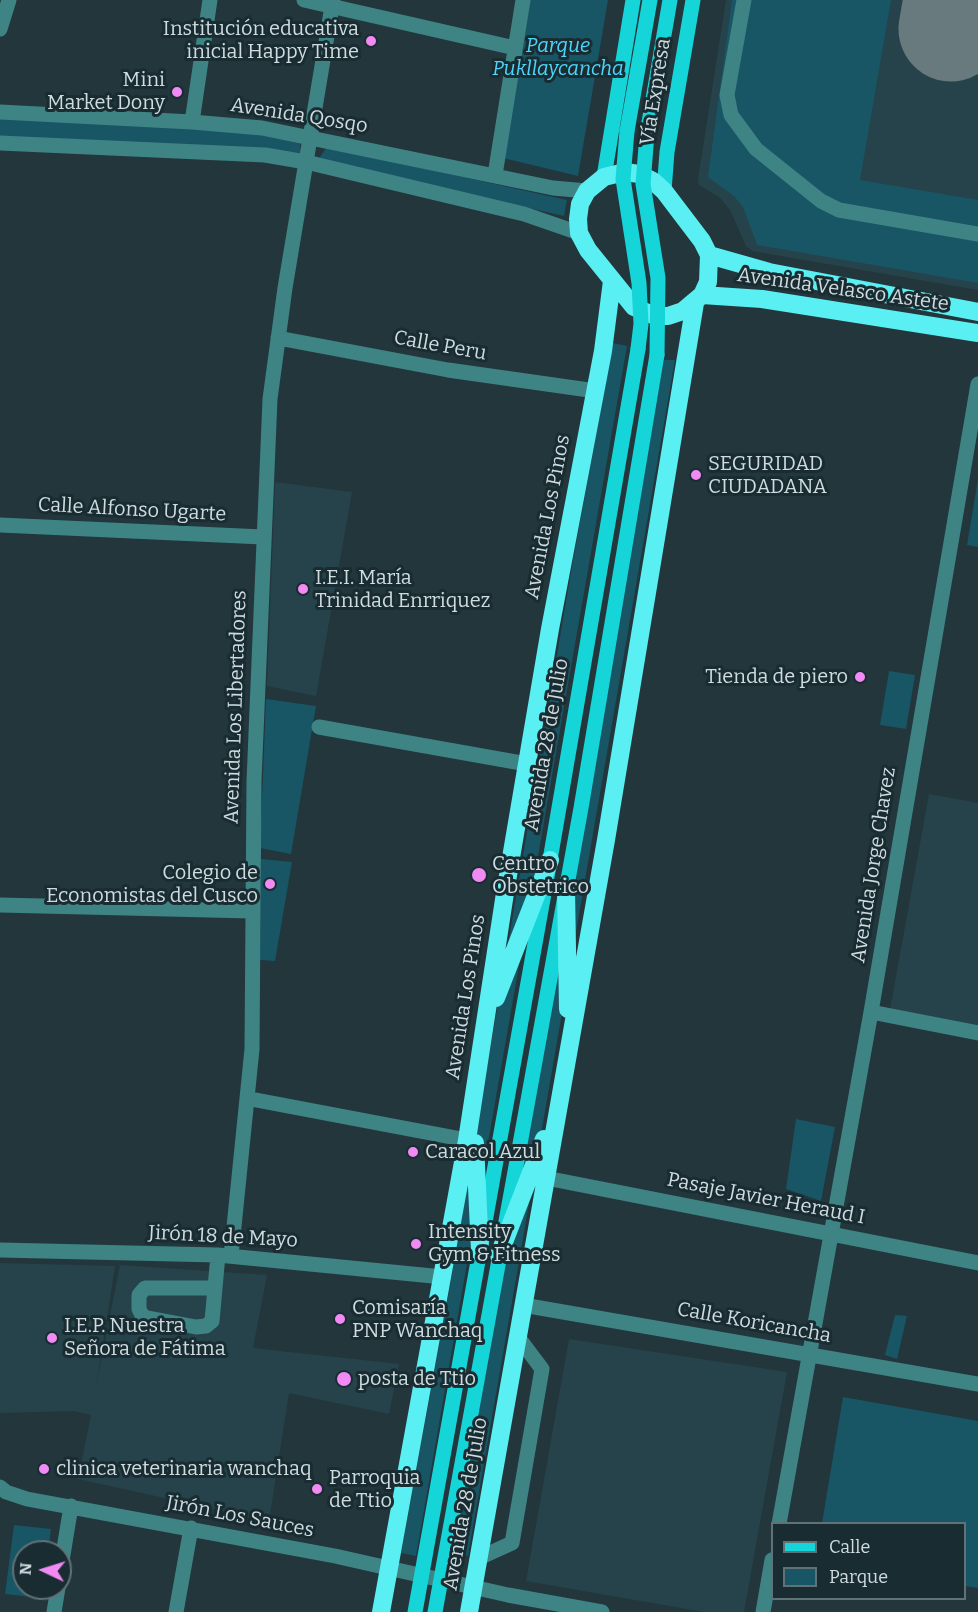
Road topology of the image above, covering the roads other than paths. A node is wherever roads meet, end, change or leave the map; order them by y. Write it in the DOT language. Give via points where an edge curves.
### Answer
graph roads {
  1 [pos="9,0"];
  2 [pos="210,0"];
  3 [pos="304,0"];
  4 [pos="523,0"];
  5 [pos="633,0"];
  6 [pos="650,0"];
  7 [pos="670,0"];
  8 [pos="693,0"];
  9 [pos="744,0"];
  10 [pos="333,2"];
  11 [pos="0,29"];
  12 [pos="515,48"];
  13 [pos="0,112"];
  14 [pos="192,122"];
  15 [pos="627,131"];
  16 [pos="647,134"];
  17 [pos="310,137"];
  18 [pos="0,143"];
  19 [pos="306,162"];
  20 [pos="495,175"];
  21 [pos="604,177"];
  22 [pos="587,191"];
  23 [pos="664,191"];
  24 [pos="579,234"];
  25 [pos="978,234"];
  26 [pos="709,255"];
  27 [pos="612,281"];
  28 [pos="698,299"];
  29 [pos="978,312"];
  30 [pos="978,333"];
  31 [pos="278,338"];
  32 [pos="978,384"];
  33 [pos="596,391"];
  34 [pos="0,525"];
  35 [pos="263,537"];
  36 [pos="319,727"];
  37 [pos="527,764"];
  38 [pos="550,860"];
  39 [pos="566,889"];
  40 [pos="0,905"];
  41 [pos="251,911"];
  42 [pos="872,1012"];
  43 [pos="484,1030"];
  44 [pos="978,1033"];
  45 [pos="569,1044"];
  46 [pos="478,1069"];
  47 [pos="560,1099"];
  48 [pos="256,1100"];
  49 [pos="467,1140"];
  50 [pos="546,1178"];
  51 [pos="831,1233"];
  52 [pos="0,1250"];
  53 [pos="480,1252"];
  54 [pos="500,1255"];
  55 [pos="224,1256"];
  56 [pos="978,1263"];
  57 [pos="442,1277"];
  58 [pos="215,1288"];
  59 [pos="523,1305"];
  60 [pos="518,1337"];
  61 [pos="810,1353"];
  62 [pos="978,1384"];
  63 [pos="0,1487"];
  64 [pos="71,1506"];
  65 [pos="779,1522"];
  66 [pos="191,1528"];
  67 [pos="65,1540"];
  68 [pos="479,1558"];
  69 [pos="771,1566"];
  70 [pos="387,1568"];
  71 [pos="421,1576"];
  72 [pos="440,1580"];
  73 [pos="474,1588"];
  74 [pos="176,1612"];
  75 [pos="381,1612"];
  76 [pos="415,1612"];
  77 [pos="435,1612"];
  78 [pos="470,1612"];
  79 [pos="602,1612"];
  80 [pos="763,1612"];
  1 -- 11 [label="street"];
  2 -- 14 [label="street"];
  3 -- 10 [label="street"];
  4 -- 12 [label="street"];
  5 -- 21 [label="main road, Vía Expresa"];
  6 -- 15 [label="main road, Vía Expresa"];
  7 -- 16 [label="main road, Vía Expresa"];
  8 -- 23 [label="main road, Vía Expresa"];
  9 -- 25 [label="street" via="727,95 731,116 756,148 821,201 839,210"];
  10 -- 12 [label="street"];
  10 -- 17 [label="street, Avenida Los Libertadores"];
  12 -- 20 [label="street"];
  13 -- 14 [label="street, Avenida Qosqo"];
  14 -- 17 [label="street, Avenida Qosqo"];
  15 -- 38 [label="main road, Avenida 28 de Julio, bridge" via="623,179 641,324"];
  16 -- 39 [label="main road, Avenida 28 de Julio, bridge" via="643,184 660,301 657,355"];
  17 -- 19 [label="street, Avenida Los Libertadores"];
  17 -- 20 [label="street, Avenida Qosqo"];
  18 -- 19 [label="street" via="265,155"];
  19 -- 24 [label="street" via="524,214"];
  19 -- 31 [label="street, Avenida Los Libertadores"];
  20 -- 22 [label="street, Avenida Qosqo"];
  21 -- 22 [label="highway"];
  21 -- 23 [label="highway" via="625,172 639,174"];
  22 -- 24 [label="highway" via="580,204"];
  23 -- 26 [label="highway"];
  24 -- 27 [label="highway"];
  26 -- 28 [label="highway" via="708,282"];
  26 -- 29 [label="highway, Avenida Velasco Astete" via="769,272"];
  27 -- 28 [label="highway" via="634,307 655,315 683,311"];
  27 -- 33 [label="highway, Avenida Los Pinos"];
  28 -- 30 [label="highway, Avenida Velasco Astete" via="762,299"];
  28 -- 45 [label="highway, Avenida 28 de Julio"];
  31 -- 33 [label="street, Calle Peru" via="448,370"];
  31 -- 35 [label="street, Avenida Los Libertadores" via="270,399"];
  32 -- 42 [label="street, Avenida Jorge Chavez"];
  33 -- 37 [label="highway, Avenida Los Pinos"];
  34 -- 35 [label="street, Calle Alfonso Ugarte"];
  35 -- 41 [label="street, Avenida Los Libertadores"];
  36 -- 37 [label="street"];
  37 -- 43 [label="highway, Avenida Los Pinos"];
  38 -- 43 [label="highway"];
  38 -- 53 [label="main road, Avenida 28 de Julio"];
  39 -- 45 [label="highway"];
  39 -- 54 [label="main road, Avenida 28 de Julio"];
  40 -- 41 [label="street"];
  41 -- 55 [label="street, Avenida Los Libertadores" via="252,1049"];
  42 -- 44 [label="street"];
  42 -- 51 [label="street, Avenida Jorge Chavez"];
  43 -- 46 [label="highway, Avenida Los Pinos"];
  45 -- 47 [label="highway, Avenida 28 de Julio"];
  46 -- 49 [label="highway, Avenida Los Pinos"];
  46 -- 53 [label="highway" via="475,1166"];
  47 -- 50 [label="highway, Avenida 28 de Julio"];
  47 -- 54 [label="highway"];
  48 -- 49 [label="street"];
  49 -- 57 [label="highway, Avenida Los Pinos"];
  50 -- 51 [label="street, Pasaje Javier Heraud I"];
  50 -- 59 [label="highway, Avenida 28 de Julio"];
  51 -- 56 [label="street, Pasaje Javier Heraud I"];
  51 -- 61 [label="street, Avenida Jorge Chavez"];
  52 -- 55 [label="street, Jirón 18 de Mayo"];
  53 -- 71 [label="main road, Avenida 28 de Julio"];
  54 -- 72 [label="main road, Avenida 28 de Julio"];
  55 -- 57 [label="street, Jirón 18 de Mayo"];
  55 -- 58 [label="street, Avenida Los Libertadores"];
  57 -- 70 [label="highway, Avenida Los Pinos"];
  58 -- 58 [label="street, Avenida Los Libertadores" via="212,1321 206,1326 143,1317 139,1309 145,1287"];
  59 -- 60 [label="highway, Avenida 28 de Julio"];
  59 -- 61 [label="street, Calle Koricancha"];
  60 -- 68 [label="highway, Avenida 28 de Julio"];
  60 -- 68 [label="street" via="542,1369 514,1533 512,1543"];
  61 -- 62 [label="street, Calle Koricancha"];
  61 -- 65 [label="street, Avenida Jorge Chavez"];
  63 -- 64 [label="street, Jirón Los Sauces" via="27,1499"];
  64 -- 66 [label="street, Jirón Los Sauces"];
  64 -- 67 [label="street"];
  66 -- 70 [label="street, Jirón Los Sauces"];
  66 -- 74 [label="street"];
  68 -- 73 [label="highway, Avenida 28 de Julio"];
  69 -- 80 [label="street"];
  70 -- 71 [label="street, Jirón Los Sauces"];
  70 -- 75 [label="highway, Avenida Los Pinos"];
  71 -- 72 [label="street, Jirón Los Sauces"];
  71 -- 76 [label="main road, Avenida 28 de Julio"];
  72 -- 73 [label="street, Jirón Los Sauces"];
  72 -- 77 [label="main road, Avenida 28 de Julio"];
  73 -- 78 [label="highway, Avenida 28 de Julio"];
  73 -- 79 [label="street, Jirón Los Sauces"];
}
